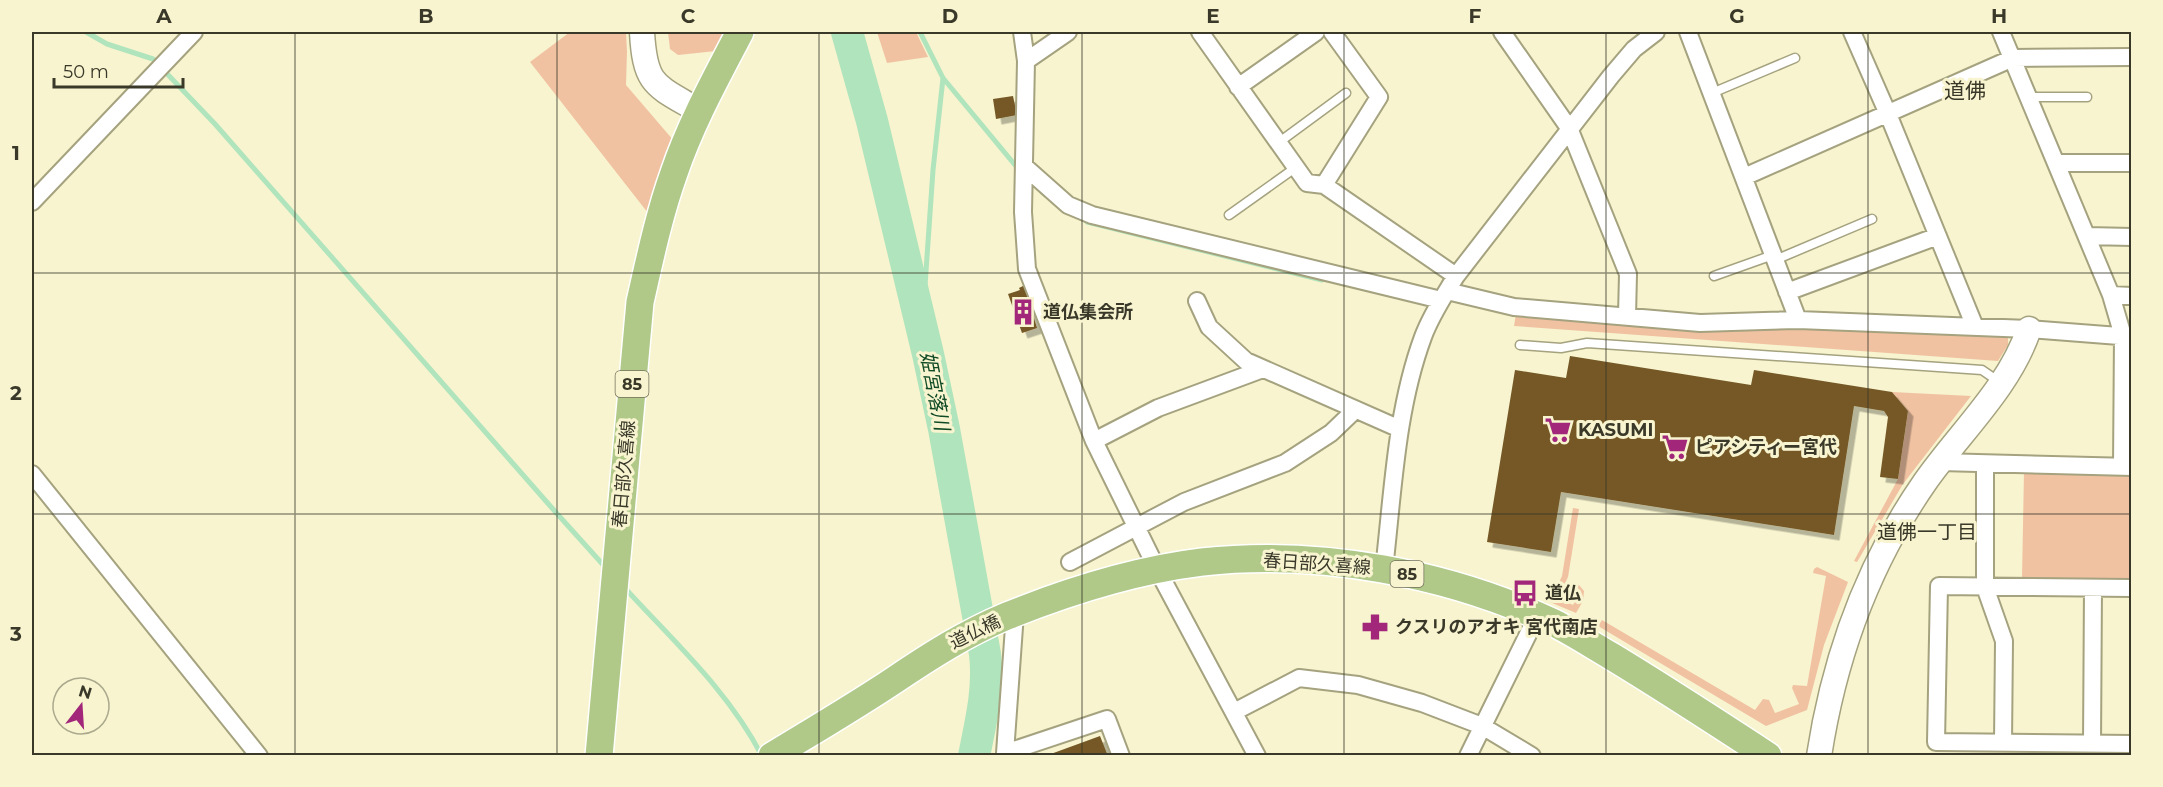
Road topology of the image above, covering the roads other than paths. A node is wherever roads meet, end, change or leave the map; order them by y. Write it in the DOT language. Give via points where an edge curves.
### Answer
graph roads {
  1 [pos="194,32"];
  2 [pos="642,32"];
  3 [pos="740,32"];
  4 [pos="1022,32"];
  5 [pos="1068,32"];
  6 [pos="1200,32"];
  7 [pos="1316,32"];
  8 [pos="1332,32"];
  9 [pos="1502,32"];
  10 [pos="1656,32"];
  11 [pos="1688,32"];
  12 [pos="1852,32"];
  13 [pos="2001,32"];
  14 [pos="2132,57"];
  15 [pos="1795,58"];
  16 [pos="2013,58"];
  17 [pos="1026,61"];
  18 [pos="1238,87"];
  19 [pos="1346,93"];
  20 [pos="1712,93"];
  21 [pos="2029,97"];
  22 [pos="2087,97"];
  23 [pos="699,111"];
  24 [pos="1888,114"];
  25 [pos="1569,128"];
  26 [pos="1278,142"];
  27 [pos="2057,163"];
  28 [pos="2132,163"];
  29 [pos="1024,166"];
  30 [pos="1295,168"];
  31 [pos="1744,177"];
  32 [pos="1324,185"];
  33 [pos="32,202"];
  34 [pos="1228,215"];
  35 [pos="1872,219"];
  36 [pos="1938,236"];
  37 [pos="2087,236"];
  38 [pos="2132,237"];
  39 [pos="1774,257"];
  40 [pos="1456,276"];
  41 [pos="1714,276"];
  42 [pos="1787,292"];
  43 [pos="1444,296"];
  44 [pos="2111,296"];
  45 [pos="2132,296"];
  46 [pos="1197,301"];
  47 [pos="1627,316"];
  48 [pos="1798,320"];
  49 [pos="1975,327"];
  50 [pos="2029,329"];
  51 [pos="2127,336"];
  52 [pos="1520,345"];
  53 [pos="1263,369"];
  54 [pos="2001,383"];
  55 [pos="1355,410"];
  56 [pos="1400,429"];
  57 [pos="1094,441"];
  58 [pos="1940,462"];
  59 [pos="1985,464"];
  60 [pos="2127,467"];
  61 [pos="32,474"];
  62 [pos="1136,527"];
  63 [pos="1070,562"];
  64 [pos="1158,569"];
  65 [pos="1384,569"];
  66 [pos="1985,587"];
  67 [pos="2092,588"];
  68 [pos="2132,588"];
  69 [pos="1011,614"];
  70 [pos="1537,616"];
  71 [pos="1234,712"];
  72 [pos="1482,726"];
  73 [pos="2003,743"];
  74 [pos="2092,744"];
  75 [pos="2132,744"];
  76 [pos="259,756"];
  77 [pos="599,756"];
  78 [pos="772,756"];
  79 [pos="1121,756"];
  80 [pos="1257,756"];
  81 [pos="1468,756"];
  82 [pos="1532,756"];
  83 [pos="1768,756"];
  84 [pos="1819,756"];
  1 -- 33 [label="street"];
  2 -- 23 [label="street" via="648,72 658,86"];
  3 -- 23 [label="main road, 春日部久喜線 / 85"];
  4 -- 17 [label="street"];
  5 -- 17 [label="street"];
  6 -- 18 [label="street"];
  7 -- 18 [label="street"];
  8 -- 32 [label="street" via="1378,97"];
  9 -- 25 [label="street"];
  10 -- 25 [label="street" via="1634,49"];
  11 -- 20 [label="street"];
  12 -- 24 [label="street"];
  13 -- 16 [label="street"];
  14 -- 16 [label="street"];
  15 -- 20 [label="lane"];
  16 -- 21 [label="street"];
  16 -- 24 [label="street"];
  17 -- 29 [label="street"];
  18 -- 26 [label="street"];
  19 -- 26 [label="lane"];
  20 -- 31 [label="street"];
  21 -- 22 [label="lane"];
  21 -- 27 [label="street"];
  23 -- 77 [label="main road, 春日部久喜線 / 85" via="674,172 640,302"];
  24 -- 31 [label="street"];
  24 -- 36 [label="street"];
  25 -- 40 [label="street"];
  25 -- 47 [label="street" via="1628,274"];
  26 -- 30 [label="street"];
  27 -- 28 [label="street"];
  27 -- 37 [label="street"];
  29 -- 43 [label="street" via="1068,205 1092,215"];
  29 -- 57 [label="street" via="1027,269"];
  30 -- 32 [label="street" via="1307,183"];
  30 -- 34 [label="lane"];
  31 -- 39 [label="street"];
  32 -- 40 [label="street"];
  35 -- 39 [label="lane"];
  36 -- 42 [label="street"];
  36 -- 49 [label="street"];
  37 -- 38 [label="street"];
  37 -- 44 [label="street"];
  39 -- 41 [label="lane"];
  39 -- 42 [label="street"];
  40 -- 43 [label="street"];
  42 -- 48 [label="street"];
  43 -- 47 [label="street" via="1514,307"];
  43 -- 56 [label="street" via="1424,335"];
  44 -- 45 [label="street"];
  44 -- 51 [label="street"];
  46 -- 53 [label="street" via="1209,327 1246,362"];
  47 -- 48 [label="street" via="1700,323"];
  48 -- 49 [label="street"];
  49 -- 50 [label="street"];
  50 -- 51 [label="street"];
  50 -- 54 [label="street" via="2022,351"];
  51 -- 60 [label="street"];
  52 -- 54 [label="lane" via="1561,348 1587,343 1982,370"];
  53 -- 55 [label="street"];
  53 -- 57 [label="street" via="1158,408"];
  54 -- 58 [label="street"];
  55 -- 56 [label="street"];
  55 -- 62 [label="street" via="1332,433 1285,463 1184,502"];
  56 -- 65 [label="street"];
  57 -- 62 [label="street"];
  58 -- 59 [label="street"];
  58 -- 84 [label="street" via="1904,514 1869,580 1846,639 1825,716"];
  59 -- 60 [label="street"];
  59 -- 66 [label="street"];
  61 -- 76 [label="street"];
  62 -- 63 [label="street"];
  62 -- 64 [label="street"];
  64 -- 65 [label="main road, 春日部久喜線 / 85" via="1254,560"];
  64 -- 69 [label="main road, 春日部久喜線 / 85"];
  64 -- 71 [label="street"];
  65 -- 70 [label="main road, 春日部久喜線 / 85" via="1464,589"];
  66 -- 67 [label="street"];
  66 -- 73 [label="street" via="2004,641"];
  66 -- 73 [label="street" via="1939,586 1936,742"];
  67 -- 68 [label="street"];
  67 -- 74 [label="street"];
  69 -- 78 [label="main road, 道仏橋 / 85" via="942,648"];
  69 -- 79 [label="street" via="1005,753 1107,718"];
  70 -- 72 [label="street"];
  70 -- 83 [label="main road, 春日部久喜線 / 85" via="1631,668"];
  71 -- 72 [label="street" via="1299,678 1358,685 1422,703"];
  71 -- 80 [label="street"];
  72 -- 81 [label="street"];
  72 -- 82 [label="street"];
  73 -- 74 [label="street"];
  74 -- 75 [label="street"];
}
